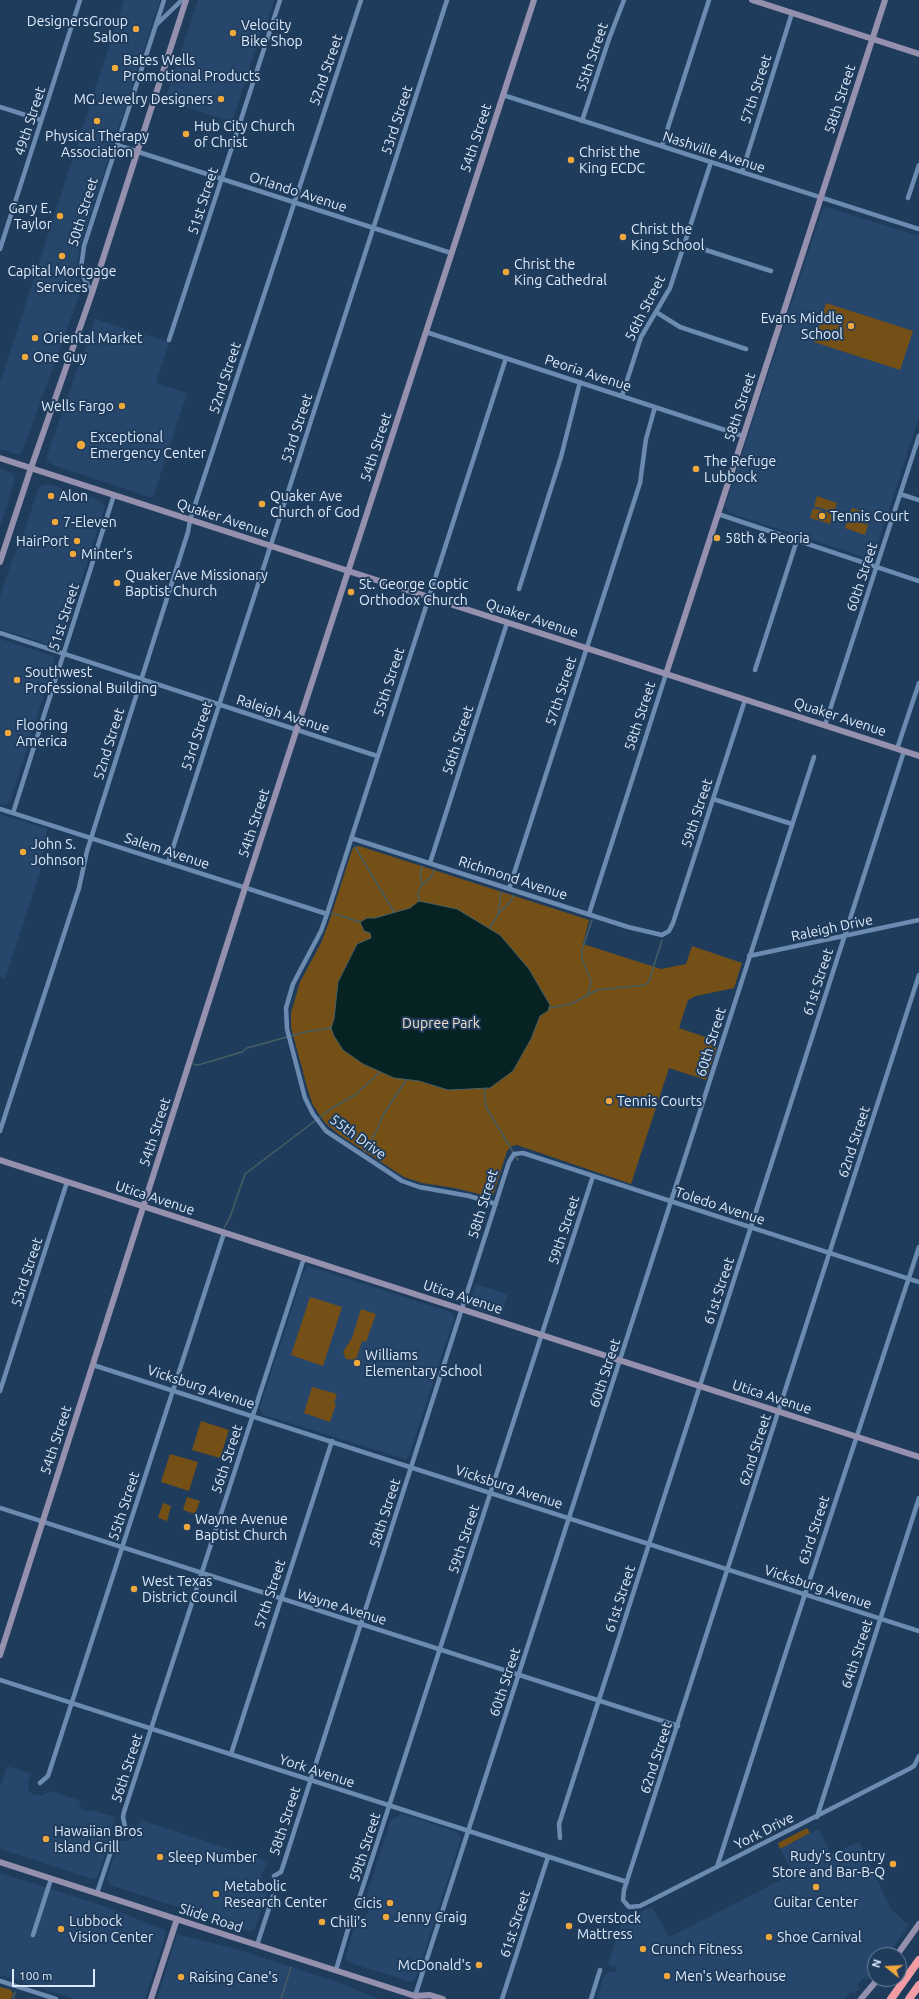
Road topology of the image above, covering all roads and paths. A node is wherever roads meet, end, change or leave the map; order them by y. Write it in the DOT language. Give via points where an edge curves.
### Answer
graph roads {
  1 [pos="80,0"];
  2 [pos="164,0"];
  3 [pos="182,0"];
  4 [pos="186,0"];
  5 [pos="280,0"];
  6 [pos="361,0"];
  7 [pos="447,0"];
  8 [pos="534,0"];
  9 [pos="624,0"];
  10 [pos="709,0"];
  11 [pos="752,0"];
  12 [pos="885,0"];
  13 [pos="792,13"];
  14 [pos="155,26"];
  15 [pos="872,39"];
  16 [pos="919,54"];
  17 [pos="503,96"];
  18 [pos="0,107"];
  19 [pos="42,120"];
  20 [pos="582,121"];
  21 [pos="117,145"];
  22 [pos="662,146"];
  23 [pos="137,152"];
  24 [pos="711,162"];
  25 [pos="919,165"];
  26 [pos="742,172"];
  27 [pos="222,179"];
  28 [pos="820,198"];
  29 [pos="908,198"];
  30 [pos="293,202"];
  31 [pos="374,228"];
  32 [pos="919,229"];
  33 [pos="684,243"];
  34 [pos="0,249"];
  35 [pos="452,253"];
  36 [pos="771,271"];
  37 [pos="92,293"];
  38 [pos="656,312"];
  39 [pos="426,332"];
  40 [pos="169,340"];
  41 [pos="746,349"];
  42 [pos="506,358"];
  43 [pos="580,382"];
  44 [pos="622,396"];
  45 [pos="654,407"];
  46 [pos="743,436"];
  47 [pos="919,436"];
  48 [pos="0,458"];
  49 [pos="30,468"];
  50 [pos="900,494"];
  51 [pos="114,495"];
  52 [pos="919,500"];
  53 [pos="718,514"];
  54 [pos="190,520"];
  55 [pos="797,540"];
  56 [pos="270,546"];
  57 [pos="0,562"];
  58 [pos="877,566"];
  59 [pos="348,571"];
  60 [pos="919,581"];
  61 [pos="519,589"];
  62 [pos="428,597"];
  63 [pos="507,623"];
  64 [pos="0,633"];
  65 [pos="587,648"];
  66 [pos="64,654"];
  67 [pos="754,670"];
  68 [pos="666,674"];
  69 [pos="141,679"];
  70 [pos="919,683"];
  71 [pos="745,700"];
  72 [pos="219,704"];
  73 [pos="825,725"];
  74 [pos="297,730"];
  75 [pos="901,750"];
  76 [pos="377,756"];
  77 [pos="919,756"];
  78 [pos="814,757"];
  79 [pos="713,799"];
  80 [pos="0,809"];
  81 [pos="13,813"];
  82 [pos="792,824"];
  83 [pos="91,838"];
  84 [pos="351,838"];
  85 [pos="168,863"];
  86 [pos="430,864"];
  87 [pos="246,888"];
  88 [pos="509,889"];
  89 [pos="327,914"];
  90 [pos="589,914"];
  91 [pos="919,920"];
  92 [pos="667,932"];
  93 [pos="844,937"];
  94 [pos="750,956"];
  95 [pos="919,975"];
  96 [pos="286,1010"];
  97 [pos="0,1131"];
  98 [pos="514,1154"];
  99 [pos="0,1160"];
  100 [pos="593,1176"];
  101 [pos="67,1182"];
  102 [pos="672,1202"];
  103 [pos="496,1204"];
  104 [pos="144,1207"];
  105 [pos="751,1228"];
  106 [pos="224,1233"];
  107 [pos="919,1247"];
  108 [pos="830,1253"];
  109 [pos="304,1258"];
  110 [pos="909,1278"];
  111 [pos="919,1282"];
  112 [pos="463,1310"];
  113 [pos="542,1335"];
  114 [pos="620,1361"];
  115 [pos="93,1365"];
  116 [pos="700,1386"];
  117 [pos="173,1390"];
  118 [pos="0,1391"];
  119 [pos="779,1412"];
  120 [pos="253,1416"];
  121 [pos="856,1437"];
  122 [pos="332,1441"];
  123 [pos="919,1457"];
  124 [pos="412,1467"];
  125 [pos="491,1493"];
  126 [pos="919,1498"];
  127 [pos="0,1508"];
  128 [pos="569,1518"];
  129 [pos="43,1522"];
  130 [pos="649,1544"];
  131 [pos="122,1548"];
  132 [pos="728,1569"];
  133 [pos="202,1574"];
  134 [pos="804,1594"];
  135 [pos="281,1599"];
  136 [pos="880,1618"];
  137 [pos="361,1625"];
  138 [pos="919,1631"];
  139 [pos="440,1649"];
  140 [pos="0,1655"];
  141 [pos="519,1674"];
  142 [pos="0,1680"];
  143 [pos="599,1701"];
  144 [pos="72,1703"];
  145 [pos="678,1726"];
  146 [pos="151,1729"];
  147 [pos="231,1754"];
  148 [pos="919,1756"];
  149 [pos="310,1780"];
  150 [pos="40,1783"];
  151 [pos="389,1806"];
  152 [pos="817,1817"];
  153 [pos="125,1827"];
  154 [pos="468,1831"];
  155 [pos="560,1838"];
  156 [pos="113,1845"];
  157 [pos="548,1857"];
  158 [pos="0,1862"];
  159 [pos="717,1867"];
  160 [pos="274,1876"];
  161 [pos="51,1879"];
  162 [pos="627,1882"];
  163 [pos="97,1893"];
  164 [pos="272,1896"];
  165 [pos="629,1907"];
  166 [pos="356,1908"];
  167 [pos="177,1919"];
  168 [pos="919,1924"];
  169 [pos="349,1926"];
  170 [pos="33,1935"];
  171 [pos="257,1945"];
  172 [pos="903,1947"];
  173 [pos="919,1960"];
  174 [pos="336,1970"];
  175 [pos="600,1970"];
  176 [pos="0,1980"];
  177 [pos="919,1985"];
  178 [pos="871,1987"];
  179 [pos="417,1997"];
  180 [pos="56,1999"];
  181 [pos="151,1999"];
  182 [pos="444,1999"];
  183 [pos="502,1999"];
  184 [pos="591,1999"];
  185 [pos="861,1999"];
  186 [pos="891,1999"];
  187 [pos="909,1999"];
  1 -- 19 [label="street, 49th Street"];
  2 -- 14 [label="street, 50th Street"];
  3 -- 14 [label="street"];
  4 -- 23 [label="street"];
  5 -- 27 [label="street, 51st Street"];
  6 -- 30 [label="street, 52nd Street"];
  7 -- 31 [label="street, 53rd Street"];
  8 -- 17 [label="street, 54th Street"];
  9 -- 20 [label="street, 55th Street"];
  10 -- 22 [label="street"];
  11 -- 13 [label="street"];
  12 -- 15 [label="street, 58th Street"];
  13 -- 15 [label="street"];
  13 -- 26 [label="street, 57th Street"];
  14 -- 21 [label="street, 50th Street"];
  15 -- 16 [label="street"];
  15 -- 28 [label="street, 58th Street"];
  17 -- 20 [label="street, Nashville Avenue"];
  17 -- 35 [label="street, 54th Street"];
  18 -- 19 [label="street"];
  19 -- 34 [label="street, 49th Street"];
  20 -- 22 [label="street, Nashville Avenue"];
  21 -- 23 [label="street, Orlando Avenue"];
  21 -- 37 [label="street, 50th Street" via="81,259 83,276"];
  22 -- 24 [label="street, Nashville Avenue"];
  23 -- 27 [label="street, Orlando Avenue"];
  23 -- 37 [label="street"];
  24 -- 26 [label="street, Nashville Avenue"];
  24 -- 33 [label="street, 56th Street"];
  25 -- 29 [label="street"];
  26 -- 28 [label="street, Nashville Avenue"];
  27 -- 30 [label="street, Orlando Avenue"];
  27 -- 40 [label="street, 51st Street"];
  28 -- 32 [label="street, Nashville Avenue"];
  28 -- 46 [label="street, 58th Street"];
  30 -- 31 [label="street, Orlando Avenue"];
  30 -- 54 [label="street, 52nd Street"];
  31 -- 35 [label="street, Orlando Avenue"];
  31 -- 56 [label="street, 53rd Street"];
  33 -- 36 [label="street"];
  33 -- 38 [label="street, 56th Street" via="670,288"];
  35 -- 39 [label="street, 54th Street"];
  37 -- 49 [label="street"];
  38 -- 41 [label="street" via="671,324"];
  38 -- 44 [label="street, 56th Street" via="641,337"];
  39 -- 42 [label="street, Peoria Avenue"];
  39 -- 59 [label="street, 54th Street"];
  42 -- 43 [label="street, Peoria Avenue"];
  42 -- 62 [label="street, 55th Street"];
  43 -- 44 [label="street, Peoria Avenue"];
  43 -- 61 [label="street" via="561,457"];
  44 -- 45 [label="street, Peoria Avenue"];
  45 -- 46 [label="street, Peoria Avenue"];
  45 -- 65 [label="street, 57th Street" via="646,439 640,483"];
  46 -- 53 [label="street, 58th Street"];
  47 -- 50 [label="street, 60th Street"];
  48 -- 49 [label="street, Quaker Avenue"];
  49 -- 51 [label="street, Quaker Avenue"];
  49 -- 57 [label="street"];
  50 -- 52 [label="street"];
  50 -- 58 [label="street, 60th Street"];
  51 -- 54 [label="street, Quaker Avenue"];
  51 -- 66 [label="street, 51st Street"];
  53 -- 55 [label="street"];
  53 -- 68 [label="street, 58th Street"];
  54 -- 56 [label="street, Quaker Avenue"];
  54 -- 69 [label="street, 52nd Street"];
  55 -- 58 [label="street"];
  55 -- 67 [label="street"];
  56 -- 59 [label="street, Quaker Avenue"];
  56 -- 72 [label="street, 53rd Street"];
  58 -- 60 [label="street"];
  58 -- 73 [label="street, 60th Street"];
  59 -- 62 [label="street, Quaker Avenue"];
  59 -- 74 [label="street, 54th Street"];
  62 -- 63 [label="street, Quaker Avenue"];
  62 -- 76 [label="street, 55th Street"];
  63 -- 65 [label="street, Quaker Avenue"];
  63 -- 86 [label="street, 56th Street"];
  64 -- 66 [label="street, Raleigh Avenue"];
  65 -- 68 [label="street, Quaker Avenue"];
  65 -- 88 [label="street, 57th Street"];
  66 -- 69 [label="street, Raleigh Avenue"];
  66 -- 81 [label="street, 51st Street"];
  68 -- 71 [label="street, Quaker Avenue"];
  68 -- 90 [label="street, 58th Street"];
  69 -- 72 [label="street, Raleigh Avenue"];
  69 -- 83 [label="street, 52nd Street"];
  70 -- 75 [label="street, 61st Street"];
  71 -- 73 [label="street, Quaker Avenue"];
  71 -- 79 [label="street, 59th Street"];
  72 -- 74 [label="street, Raleigh Avenue"];
  72 -- 85 [label="street, 53rd Street"];
  73 -- 75 [label="street, Quaker Avenue"];
  74 -- 76 [label="street, Raleigh Avenue"];
  74 -- 87 [label="street, 54th Street"];
  75 -- 77 [label="street, Quaker Avenue"];
  75 -- 93 [label="street, 61st Street"];
  76 -- 84 [label="street, 55th Street"];
  78 -- 82 [label="street, 60th Street"];
  79 -- 82 [label="street"];
  79 -- 92 [label="street, 59th Street" via="673,922"];
  80 -- 81 [label="street, Salem Avenue"];
  81 -- 83 [label="street, Salem Avenue"];
  82 -- 94 [label="street, 60th Street"];
  83 -- 85 [label="street, Salem Avenue"];
  83 -- 97 [label="street, 52nd Street" via="79,888"];
  84 -- 86 [label="street, Richmond Avenue"];
  84 -- 89 [label="street, 55th Street"];
  85 -- 87 [label="street, Salem Avenue"];
  86 -- 88 [label="street, Richmond Avenue"];
  87 -- 89 [label="street, Salem Avenue"];
  87 -- 104 [label="street, 54th Street"];
  88 -- 90 [label="street, Richmond Avenue"];
  89 -- 96 [label="street, 55th Street" via="293,984"];
  90 -- 92 [label="street, Richmond Avenue" via="658,936"];
  91 -- 93 [label="street, Raleigh Drive"];
  93 -- 94 [label="street, Raleigh Drive"];
  93 -- 105 [label="street, 61st Street"];
  94 -- 102 [label="street, 60th Street"];
  95 -- 108 [label="street, 62nd Street"];
  96 -- 103 [label="street, 55th Drive" via="287,1029 305,1098 326,1131 402,1181 418,1187 469,1196"];
  98 -- 100 [label="street, Toledo Avenue" via="523,1153"];
  98 -- 103 [label="street, 58th Street"];
  99 -- 101 [label="street, Utica Avenue"];
  100 -- 102 [label="street, Toledo Avenue"];
  100 -- 113 [label="street, 59th Street"];
  101 -- 104 [label="street, Utica Avenue"];
  101 -- 118 [label="street, 53rd Street"];
  102 -- 105 [label="street, Toledo Avenue"];
  102 -- 114 [label="street, 60th Street"];
  103 -- 112 [label="street, 58th Street"];
  104 -- 106 [label="street, Utica Avenue"];
  104 -- 115 [label="street, 54th Street"];
  105 -- 108 [label="street, Toledo Avenue"];
  105 -- 116 [label="street, 61st Street"];
  106 -- 109 [label="street, Utica Avenue"];
  106 -- 117 [label="street, 55th Street"];
  107 -- 110 [label="street, 63rd Street"];
  108 -- 110 [label="street, Toledo Avenue"];
  108 -- 119 [label="street, 62nd Street"];
  109 -- 112 [label="street, Utica Avenue"];
  109 -- 120 [label="street, 56th Street"];
  110 -- 111 [label="street, Toledo Avenue"];
  110 -- 121 [label="street, 63rd Street"];
  112 -- 113 [label="street, Utica Avenue"];
  112 -- 124 [label="street, 58th Street"];
  113 -- 114 [label="street, Utica Avenue"];
  113 -- 125 [label="street, 59th Street"];
  114 -- 116 [label="street, Utica Avenue"];
  114 -- 128 [label="street, 60th Street"];
  115 -- 117 [label="street, Vicksburg Avenue"];
  115 -- 129 [label="street, 54th Street"];
  116 -- 119 [label="street, Utica Avenue"];
  116 -- 130 [label="street, 61st Street"];
  117 -- 120 [label="street, Vicksburg Avenue"];
  117 -- 131 [label="street, 55th Street"];
  119 -- 121 [label="street, Utica Avenue"];
  119 -- 132 [label="street, 62nd Street"];
  120 -- 122 [label="street, Vicksburg Avenue"];
  120 -- 133 [label="street, 56th Street"];
  121 -- 123 [label="street, Utica Avenue"];
  121 -- 134 [label="street, 63rd Street"];
  122 -- 124 [label="street, Vicksburg Avenue"];
  122 -- 135 [label="street, 57th Street"];
  124 -- 125 [label="street, Vicksburg Avenue"];
  124 -- 137 [label="street, 58th Street"];
  125 -- 128 [label="street, Vicksburg Avenue"];
  125 -- 139 [label="street, 59th Street"];
  126 -- 136 [label="street, 64th Street"];
  127 -- 129 [label="street, Wayne Avenue"];
  128 -- 130 [label="street, Vicksburg Avenue"];
  128 -- 141 [label="street, 60th Street"];
  129 -- 131 [label="street, Wayne Avenue"];
  129 -- 140 [label="street, 54th Street"];
  130 -- 132 [label="street, Vicksburg Avenue"];
  130 -- 143 [label="street, 61st Street"];
  131 -- 133 [label="street, Wayne Avenue"];
  131 -- 144 [label="street, 55th Street"];
  132 -- 134 [label="street, Vicksburg Avenue"];
  132 -- 145 [label="street, 62nd Street"];
  133 -- 135 [label="street, Wayne Avenue"];
  133 -- 146 [label="street, 56th Street"];
  134 -- 136 [label="street, Vicksburg Avenue"];
  134 -- 159 [label="street, 63rd Street"];
  135 -- 137 [label="street, Wayne Avenue"];
  135 -- 147 [label="street, 57th Street"];
  136 -- 138 [label="street, Vicksburg Avenue"];
  136 -- 152 [label="street, 64th Street"];
  137 -- 139 [label="street, Wayne Avenue"];
  137 -- 149 [label="street, 58th Street"];
  139 -- 141 [label="street, Wayne Avenue"];
  139 -- 151 [label="street, 59th Street"];
  141 -- 143 [label="street, Wayne Avenue"];
  141 -- 154 [label="street, 60th Street"];
  142 -- 144 [label="street, York Avenue"];
  143 -- 145 [label="street, Wayne Avenue"];
  143 -- 155 [label="street, 61st Street" via="559,1824"];
  144 -- 146 [label="street, York Avenue"];
  144 -- 150 [label="street, 55th Street" via="48,1776"];
  145 -- 162 [label="street, 62nd Street"];
  146 -- 147 [label="street, York Avenue"];
  146 -- 153 [label="street, 56th Street" via="123,1817"];
  147 -- 149 [label="street, York Avenue"];
  148 -- 152 [label="street, York Drive" via="914,1766 908,1770"];
  149 -- 151 [label="street, York Avenue"];
  149 -- 160 [label="street, 58th Street" via="281,1872"];
  151 -- 154 [label="street, York Avenue"];
  151 -- 166 [label="street, 59th Street"];
  152 -- 159 [label="street, York Drive"];
  154 -- 157 [label="street, York Avenue"];
  154 -- 179 [label="street, 60th Street"];
  156 -- 163 [label="street"];
  157 -- 162 [label="street, York Avenue"];
  157 -- 183 [label="street, 61st Street"];
  158 -- 161 [label="street, Slide Road"];
  159 -- 165 [label="street, York Drive" via="640,1906"];
  161 -- 163 [label="street, Slide Road"];
  161 -- 170 [label="street"];
  162 -- 165 [label="street, 62nd Street" via="623,1896"];
  163 -- 167 [label="street, Slide Road"];
  164 -- 171 [label="street"];
  167 -- 171 [label="street, Slide Road"];
  167 -- 181 [label="street"];
  168 -- 172 [label="street"];
  169 -- 174 [label="street"];
  171 -- 174 [label="street, Slide Road"];
  173 -- 186 [label="highway"];
  174 -- 179 [label="street, Slide Road"];
  175 -- 184 [label="street"];
  176 -- 180 [label="street"];
  177 -- 187 [label="highway"];
  178 -- 185 [label="street"];
  179 -- 182 [label="street, Slide Road" via="430,1995"];
}
